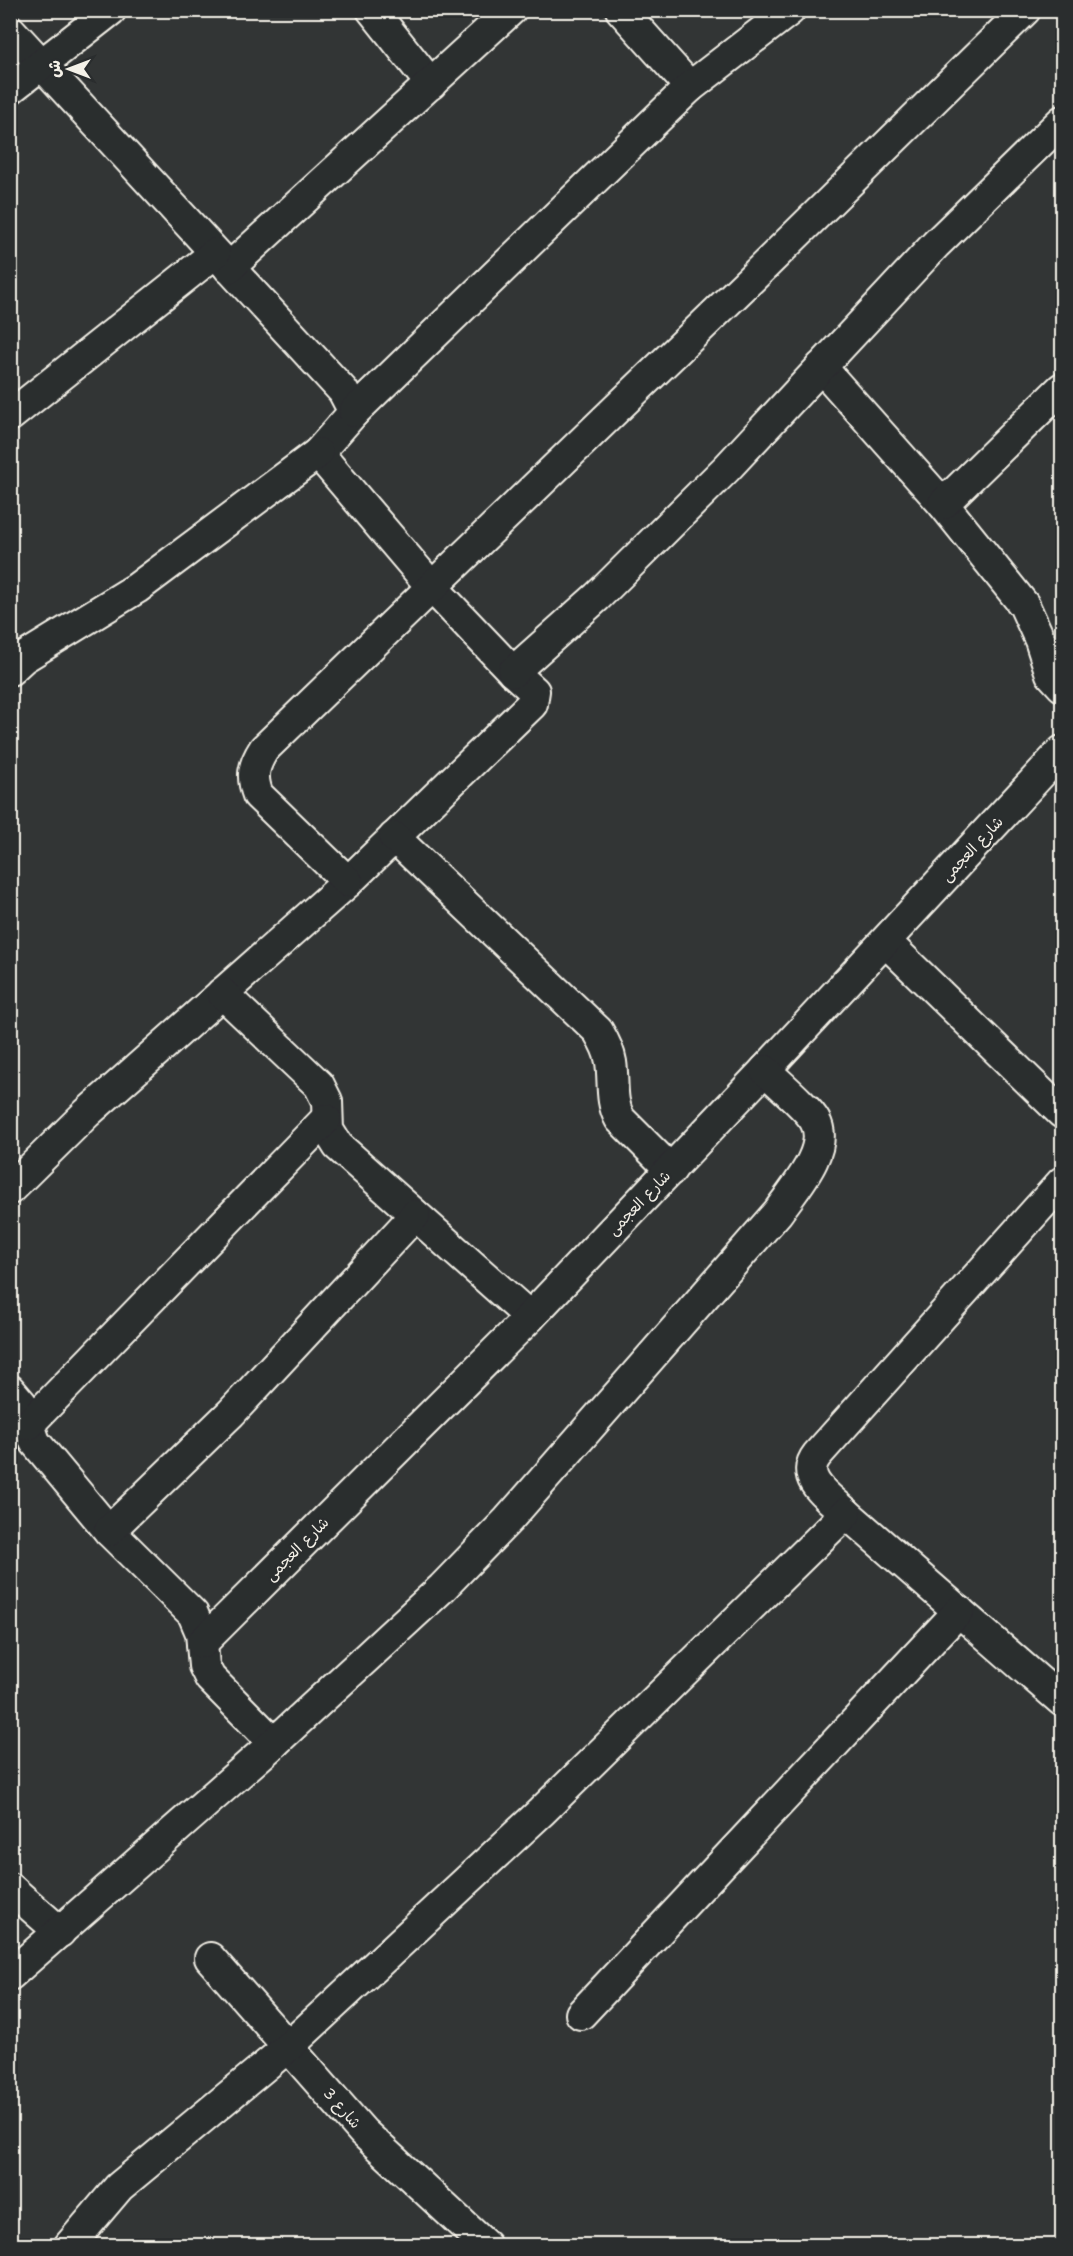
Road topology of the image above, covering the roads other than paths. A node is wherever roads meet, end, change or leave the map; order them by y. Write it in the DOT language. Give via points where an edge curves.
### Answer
graph roads {
  1 [pos="111,10"];
  2 [pos="372,10"];
  3 [pos="511,10"];
  4 [pos="621,10"];
  5 [pos="790,10"];
  6 [pos="1025,10"];
  7 [pos="10,30"];
  8 [pos="42,64"];
  9 [pos="431,84"];
  10 [pos="690,87"];
  11 [pos="10,90"];
  12 [pos="1062,121"];
  13 [pos="222,260"];
  14 [pos="821,367"];
  15 [pos="1062,388"];
  16 [pos="354,412"];
  17 [pos="10,416"];
  18 [pos="318,453"];
  19 [pos="942,504"];
  20 [pos="431,586"];
  21 [pos="10,670"];
  22 [pos="513,672"];
  23 [pos="1062,686"];
  24 [pos="1062,752"];
  25 [pos="394,837"];
  26 [pos="348,882"];
  27 [pos="886,942"];
  28 [pos="222,993"];
  29 [pos="765,1070"];
  30 [pos="1062,1113"];
  31 [pos="326,1119"];
  32 [pos="671,1170"];
  33 [pos="1062,1182"];
  34 [pos="10,1189"];
  35 [pos="415,1215"];
  36 [pos="530,1317"];
  37 [pos="10,1390"];
  38 [pos="28,1425"];
  39 [pos="846,1513"];
  40 [pos="109,1531"];
  41 [pos="959,1611"];
  42 [pos="202,1643"];
  43 [pos="1062,1701"];
  44 [pos="274,1743"];
  45 [pos="10,1888"];
  46 [pos="60,1932"];
  47 [pos="210,1958"];
  48 [pos="10,1975"];
  49 [pos="581,2014"];
  50 [pos="288,2046"];
  51 [pos="69,2246"];
  52 [pos="486,2246"];
  1 -- 8 [label="street"];
  2 -- 9 [label="street"];
  3 -- 9 [label="street"];
  4 -- 10 [label="street"];
  5 -- 10 [label="street"];
  6 -- 20 [label="street"];
  7 -- 8 [label="street"];
  8 -- 11 [label="street"];
  8 -- 13 [label="street"];
  9 -- 13 [label="street"];
  10 -- 16 [label="street"];
  12 -- 14 [label="street" via="936,244"];
  13 -- 16 [label="street" via="343,391"];
  13 -- 17 [label="street"];
  14 -- 19 [label="street"];
  14 -- 22 [label="street" via="727,468 605,589"];
  15 -- 19 [label="street"];
  16 -- 18 [label="street"];
  18 -- 20 [label="street"];
  18 -- 21 [label="street" via="137,588 23,658"];
  19 -- 23 [label="street" via="1024,605 1051,674"];
  20 -- 22 [label="street"];
  20 -- 26 [label="street" via="264,749 253,769 258,795"];
  22 -- 25 [label="street" via="534,691 532,704"];
  24 -- 27 [label="street, شارع العجمى"];
  25 -- 26 [label="street"];
  25 -- 32 [label="street" via="598,1031 611,1060 615,1109 620,1119"];
  26 -- 28 [label="street"];
  27 -- 29 [label="street, شارع العجمى"];
  27 -- 30 [label="street"];
  28 -- 31 [label="street" via="319,1085 327,1101"];
  28 -- 34 [label="street" via="87,1113"];
  29 -- 32 [label="street, شارع العجمى"];
  29 -- 44 [label="street" via="815,1120 819,1135 814,1158 778,1212 508,1520 442,1588"];
  31 -- 35 [label="street" via="338,1146"];
  31 -- 38 [label="street"];
  32 -- 36 [label="street, شارع العجمى"];
  33 -- 39 [label="street" via="812,1462 815,1484"];
  35 -- 36 [label="street"];
  35 -- 40 [label="street" via="231,1413"];
  36 -- 42 [label="street, شارع العجمى"];
  37 -- 38 [label="street" via="22,1404"];
  38 -- 40 [label="street" via="35,1442"];
  39 -- 41 [label="street"];
  39 -- 50 [label="street" via="541,1812"];
  40 -- 42 [label="street" via="194,1614"];
  41 -- 43 [label="street"];
  41 -- 49 [label="street"];
  42 -- 44 [label="street" via="204,1666 210,1678"];
  44 -- 46 [label="street"];
  45 -- 46 [label="street"];
  46 -- 48 [label="street"];
  47 -- 50 [label="street, شارع 3"];
  50 -- 51 [label="street" via="119,2187"];
  50 -- 52 [label="street, شارع 3" via="363,2133"];
}
